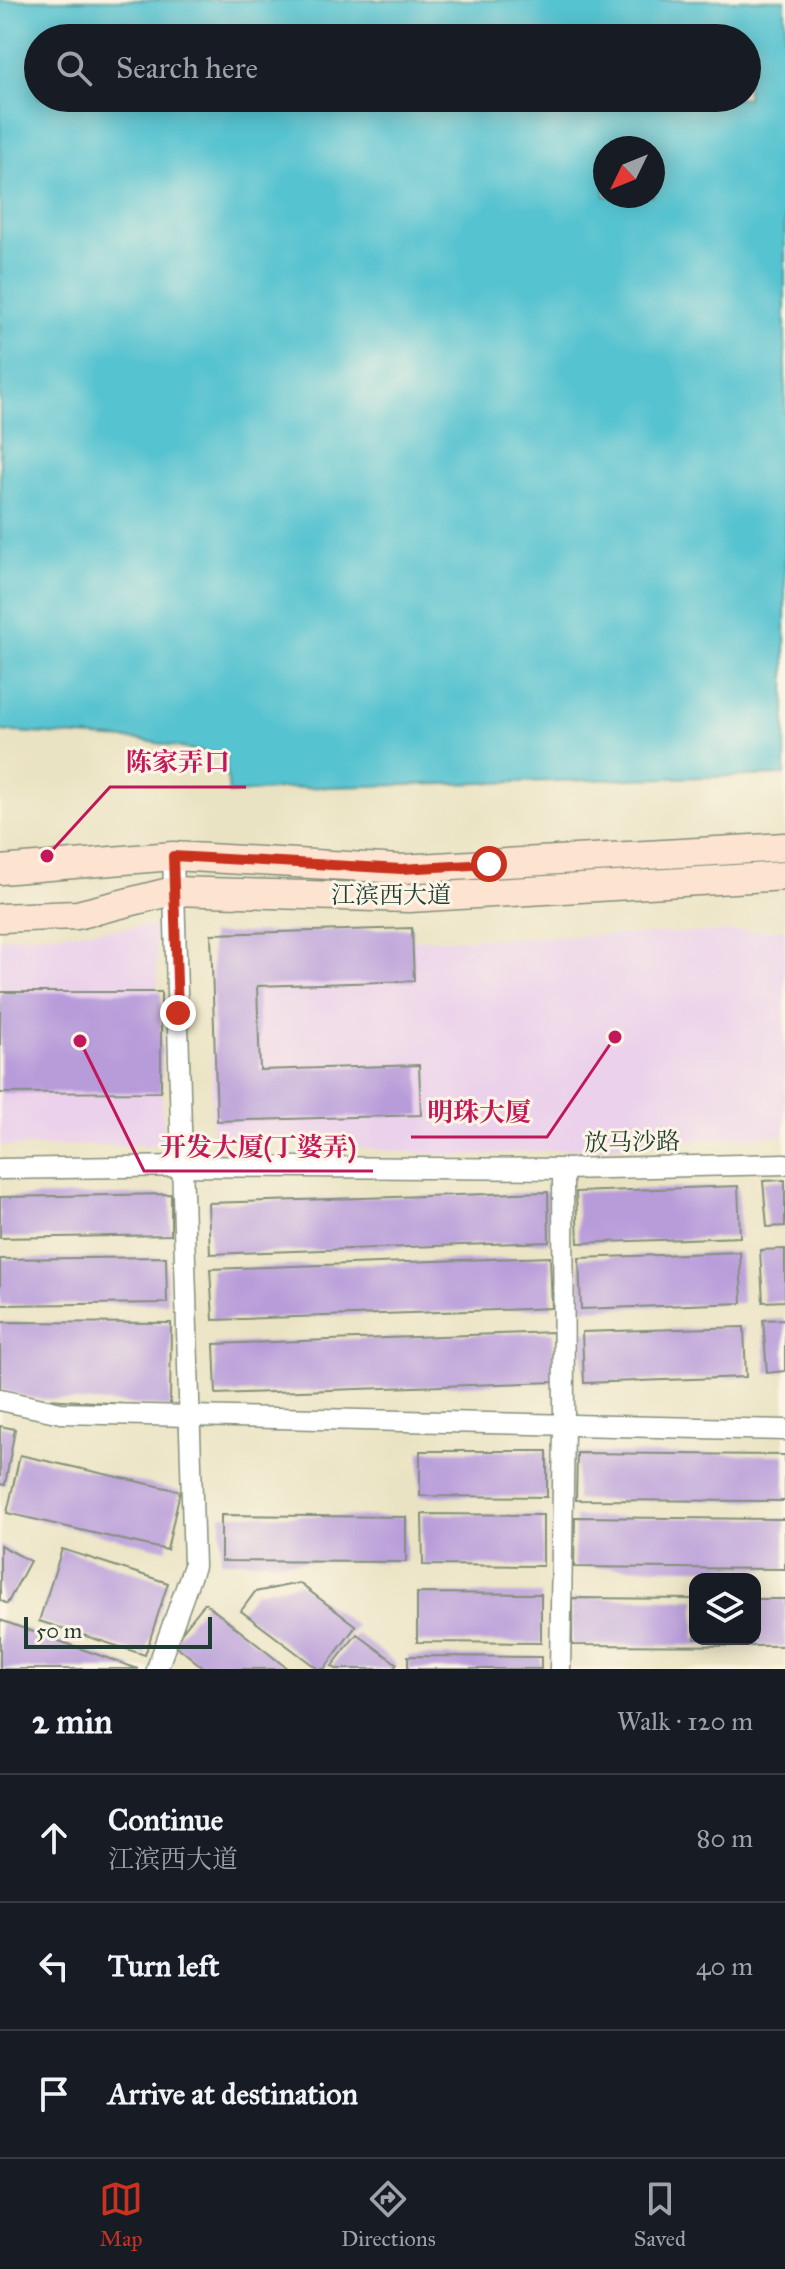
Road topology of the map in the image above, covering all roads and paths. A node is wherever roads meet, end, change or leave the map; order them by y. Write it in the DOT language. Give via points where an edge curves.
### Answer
graph roads {
  1 [pos="785,847"];
  2 [pos="173,856"];
  3 [pos="0,870"];
  4 [pos="785,876"];
  5 [pos="173,891"];
  6 [pos="0,918"];
  7 [pos="785,1164"];
  8 [pos="183,1166"];
  9 [pos="0,1169"];
  10 [pos="563,1169"];
  11 [pos="0,1400"];
  12 [pos="191,1416"];
  13 [pos="564,1427"];
  14 [pos="785,1430"];
  15 [pos="157,1669"];
  16 [pos="560,1669"];
  1 -- 2 [label="main road, 江滨西大道" via="401,869"];
  2 -- 3 [label="main road, 江滨西大道"];
  2 -- 5 [label="street"];
  4 -- 5 [label="main road, 江滨西大道" via="409,898"];
  5 -- 6 [label="main road, 江滨西大道" via="77,915"];
  5 -- 8 [label="street"];
  7 -- 10 [label="street, 放马沙路"];
  8 -- 9 [label="street, 放马沙路"];
  8 -- 10 [label="street, 放马沙路"];
  8 -- 12 [label="street"];
  10 -- 13 [label="street"];
  11 -- 12 [label="street" via="61,1413"];
  12 -- 13 [label="street"];
  12 -- 15 [label="street" via="194,1566"];
  13 -- 14 [label="street"];
  13 -- 16 [label="street"];
}
